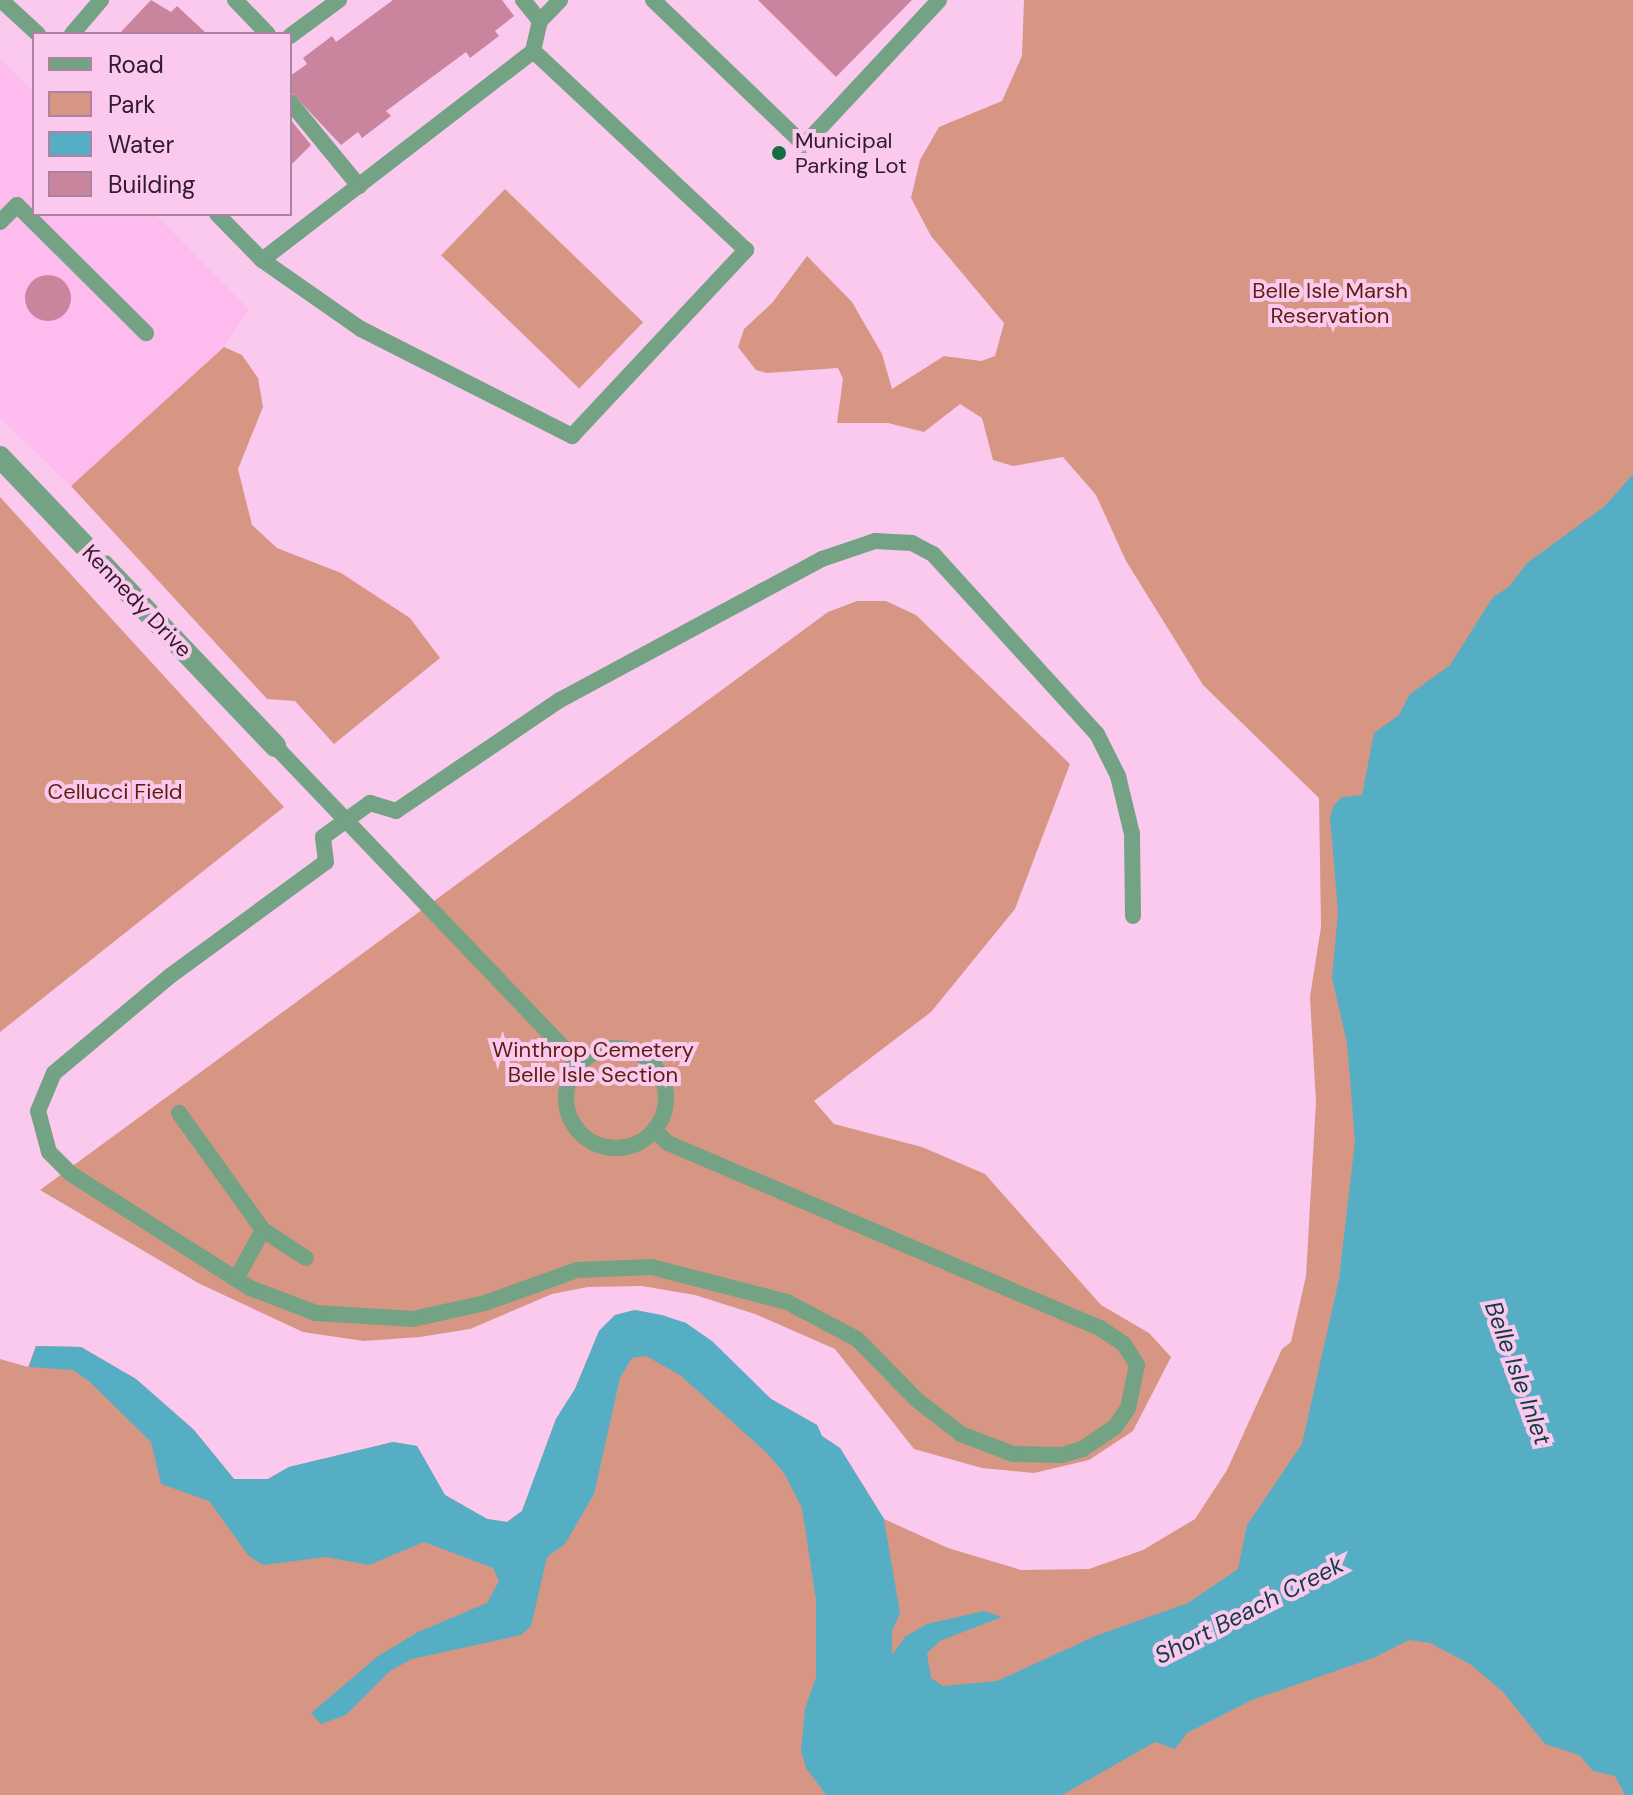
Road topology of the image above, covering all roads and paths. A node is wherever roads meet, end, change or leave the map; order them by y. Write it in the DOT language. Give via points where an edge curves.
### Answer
graph roads {
  1 [pos="1,0"];
  2 [pos="101,0"];
  3 [pos="235,0"];
  4 [pos="339,0"];
  5 [pos="523,0"];
  6 [pos="560,0"];
  7 [pos="653,0"];
  8 [pos="939,0"];
  9 [pos="540,21"];
  10 [pos="36,32"];
  11 [pos="74,32"];
  12 [pos="266,32"];
  13 [pos="292,35"];
  14 [pos="533,51"];
  15 [pos="292,104"];
  16 [pos="359,186"];
  17 [pos="219,216"];
  18 [pos="0,222"];
  19 [pos="262,260"];
  20 [pos="146,333"];
  21 [pos="2,461"];
  22 [pos="275,746"];
  23 [pos="347,820"];
  24 [pos="1133,916"];
  25 [pos="579,1064"];
  26 [pos="179,1113"];
  27 [pos="654,1130"];
  28 [pos="263,1230"];
  29 [pos="306,1258"];
  30 [pos="236,1279"];
  1 -- 10 [label="lane"];
  2 -- 11 [label="lane"];
  3 -- 12 [label="lane"];
  4 -- 13 [label="lane"];
  5 -- 9 [label="lane"];
  6 -- 9 [label="lane"];
  7 -- 8 [label="lane" via="804,145"];
  9 -- 14 [label="lane"];
  14 -- 16 [label="lane"];
  14 -- 19 [label="lane" via="746,250 572,436 361,329"];
  15 -- 16 [label="lane"];
  16 -- 19 [label="lane"];
  17 -- 19 [label="lane"];
  18 -- 20 [label="lane" via="17,205"];
  21 -- 22 [label="street, Kennedy Drive"];
  22 -- 23 [label="lane"];
  23 -- 24 [label="lane" via="370,803 396,811 551,706 822,559 875,541 900,540 922,547 958,578 1097,734 1118,776 1132,834"];
  23 -- 25 [label="lane"];
  23 -- 30 [label="lane" via="323,837 326,862 170,976 54,1073 42,1092 38,1111 49,1152 71,1174"];
  25 -- 27 [label="lane" via="606,1049 621,1048 649,1061 659,1072 666,1102"];
  25 -- 27 [label="lane" via="566,1092 567,1108 582,1135 611,1148 642,1140"];
  26 -- 28 [label="lane"];
  27 -- 30 [label="lane" via="668,1143 1100,1328 1124,1344 1137,1365 1128,1408 1115,1427 1082,1449 1062,1455 1013,1454 961,1434 917,1400 857,1339 787,1302 652,1267 577,1270 485,1303 391,1320 316,1313"];
  28 -- 29 [label="lane"];
  28 -- 30 [label="lane"];
}
